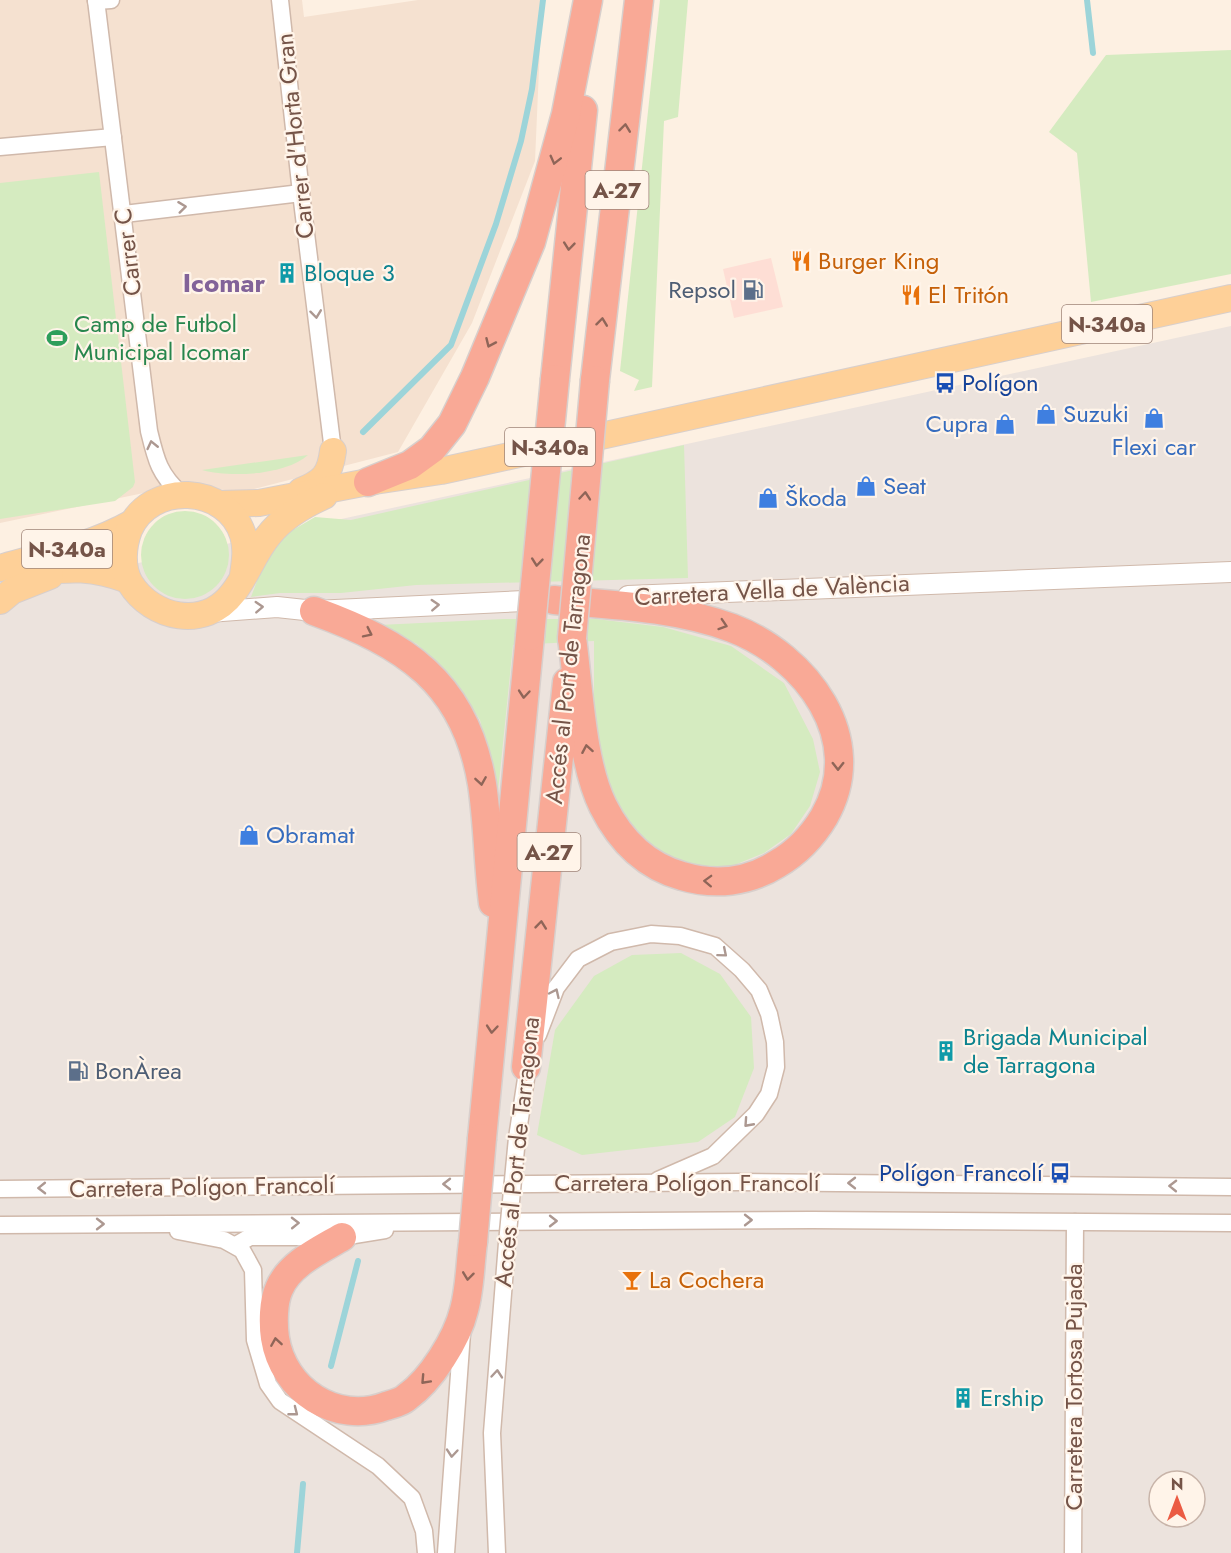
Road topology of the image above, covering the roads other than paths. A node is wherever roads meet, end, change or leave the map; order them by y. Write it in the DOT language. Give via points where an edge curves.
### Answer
graph roads {
  1 [pos="101,0"];
  2 [pos="280,0"];
  3 [pos="588,0"];
  4 [pos="594,0"];
  5 [pos="639,0"];
  6 [pos="113,137"];
  7 [pos="0,147"];
  8 [pos="301,193"];
  9 [pos="124,214"];
  10 [pos="1231,298"];
  11 [pos="333,451"];
  12 [pos="368,482"];
  13 [pos="338,489"];
  14 [pos="181,494"];
  15 [pos="287,496"];
  16 [pos="219,504"];
  17 [pos="132,523"];
  18 [pos="0,568"];
  19 [pos="68,569"];
  20 [pos="1231,572"];
  21 [pos="0,575"];
  22 [pos="243,576"];
  23 [pos="128,580"];
  24 [pos="554,600"];
  25 [pos="0,601"];
  26 [pos="314,610"];
  27 [pos="205,612"];
  28 [pos="572,638"];
  29 [pos="500,950"];
  30 [pos="526,1067"];
  31 [pos="651,1183"];
  32 [pos="1231,1187"];
  33 [pos="0,1189"];
  34 [pos="420,1221"];
  35 [pos="1076,1222"];
  36 [pos="1231,1223"];
  37 [pos="144,1224"];
  38 [pos="0,1225"];
  39 [pos="342,1237"];
  40 [pos="236,1245"];
  41 [pos="464,1311"];
  42 [pos="426,1553"];
  43 [pos="446,1553"];
  44 [pos="497,1553"];
  45 [pos="1073,1553"];
  1 -- 6 [label="street, Carrer C"];
  2 -- 8 [label="street, Carrer d'Horta Gran"];
  3 -- 12 [label="highway, one-way" via="567,114 535,231 475,378 452,424 432,449 410,465"];
  4 -- 29 [label="highway, Accés al Port de Tarragona / A-27, one-way, bridge"];
  28 -- 5 [label="highway, Accés al Port de Tarragona / A-27, one-way, bridge" via="595,380"];
  6 -- 7 [label="street"];
  6 -- 9 [label="street, Carrer C"];
  9 -- 8 [label="street, one-way"];
  8 -- 11 [label="street, Carrer d'Horta Gran, one-way"];
  14 -- 9 [label="street, Carrer C, one-way" via="165,480 155,460 149,431"];
  10 -- 12 [label="main road, N-340a" via="441,471"];
  11 -- 15 [label="main road" via="331,467 319,484"];
  12 -- 13 [label="main road, N-340a"];
  13 -- 15 [label="main road, N-340a"];
  13 -- 22 [label="main road, N-340a" via="305,505 270,533"];
  14 -- 16 [label="main road, N-340a" via="201,496"];
  14 -- 17 [label="main road, N-340a" via="154,503"];
  15 -- 16 [label="main road, N-340a"];
  16 -- 22 [label="main road" via="243,534 247,555"];
  17 -- 18 [label="main road, N-340a" via="84,544"];
  17 -- 23 [label="main road, N-340a" via="124,551"];
  19 -- 21 [label="main road, N-340a"];
  19 -- 23 [label="main road, N-340a" via="100,570"];
  19 -- 25 [label="main road" via="12,591"];
  20 -- 24 [label="street, Carretera Vella de València"];
  22 -- 27 [label="main road, N-340a" via="233,594 217,608"];
  23 -- 27 [label="main road, N-340a" via="156,610 177,616"];
  26 -- 24 [label="street, Carretera Vella de València, one-way"];
  24 -- 28 [label="highway, one-way" via="667,610 703,619 759,640 804,675 831,718 838,749 838,780 830,807 814,834 793,855 764,872 732,881 698,881 665,871 639,855 603,806 594,781"];
  27 -- 26 [label="street, Carretera Vella de València, one-way" via="278,607"];
  26 -- 29 [label="highway, one-way" via="373,635 407,655 431,674 465,729 482,787"];
  30 -- 28 [label="highway, Accés al Port de Tarragona / A-27, one-way"];
  29 -- 41 [label="highway, Accés al Port de Tarragona / A-27, one-way, bridge"];
  30 -- 31 [label="street, one-way" via="556,988 578,959 611,942 651,934 681,936 715,946 742,970 759,990 769,1014 776,1067 769,1094 756,1114 713,1156"];
  44 -- 30 [label="street, Accés al Port de Tarragona / A-27, one-way, bridge" via="492,1433"];
  32 -- 31 [label="street, Carretera Polígon Francolí, one-way"];
  31 -- 33 [label="street, Carretera Polígon Francolí, one-way"];
  34 -- 35 [label="street, Carretera Polígon Francolí, one-way"];
  37 -- 34 [label="street, Carretera Polígon Francolí, one-way"];
  34 -- 39 [label="street"];
  35 -- 36 [label="street, Carretera Polígon Francolí"];
  35 -- 45 [label="street, Carretera Tortosa Pujada"];
  38 -- 37 [label="street, Carretera Polígon Francolí, one-way"];
  37 -- 40 [label="street"];
  39 -- 40 [label="street" via="250,1237"];
  41 -- 39 [label="highway, one-way" via="430,1376 406,1399 371,1412 345,1411 321,1404 286,1374 277,1353 273,1325 279,1289 291,1272"];
  40 -- 42 [label="street, one-way" via="253,1270 255,1340 268,1384 280,1401 378,1466 412,1498 424,1531"];
  41 -- 43 [label="street, Accés al Port de Tarragona / A-27, one-way"];
}
